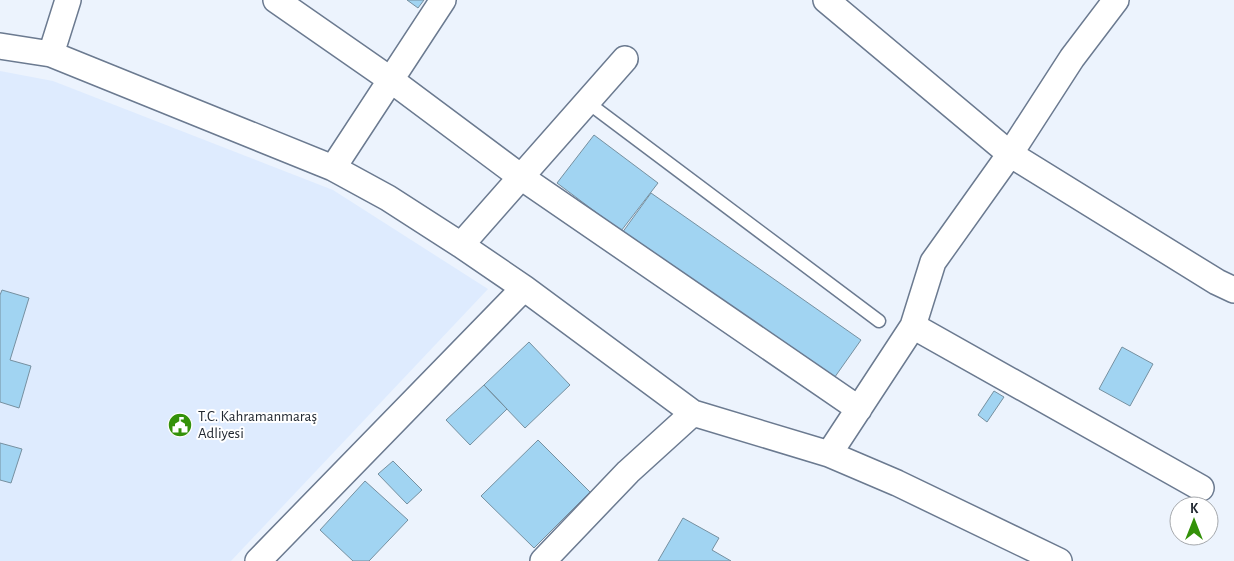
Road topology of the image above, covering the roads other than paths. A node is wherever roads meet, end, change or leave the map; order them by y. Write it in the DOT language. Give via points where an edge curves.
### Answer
graph roads {
  1 [pos="68,0"];
  2 [pos="276,0"];
  3 [pos="443,0"];
  4 [pos="826,0"];
  5 [pos="1116,0"];
  6 [pos="0,46"];
  7 [pos="51,54"];
  8 [pos="624,59"];
  9 [pos="391,80"];
  10 [pos="587,102"];
  11 [pos="1010,154"];
  12 [pos="333,168"];
  13 [pos="521,177"];
  14 [pos="462,245"];
  15 [pos="524,288"];
  16 [pos="1234,290"];
  17 [pos="879,321"];
  18 [pos="914,326"];
  19 [pos="859,409"];
  20 [pos="693,413"];
  21 [pos="829,454"];
  22 [pos="1201,488"];
  23 [pos="258,561"];
  24 [pos="543,561"];
  25 [pos="1059,561"];
  1 -- 7 [label="street"];
  2 -- 9 [label="street"];
  3 -- 9 [label="street"];
  4 -- 11 [label="street"];
  5 -- 11 [label="street" via="1072,58"];
  6 -- 7 [label="street"];
  7 -- 12 [label="street"];
  8 -- 10 [label="street"];
  9 -- 12 [label="street"];
  9 -- 13 [label="street"];
  10 -- 13 [label="street"];
  10 -- 17 [label="lane"];
  11 -- 16 [label="street"];
  11 -- 18 [label="street" via="933,262"];
  12 -- 14 [label="street"];
  13 -- 14 [label="street"];
  13 -- 19 [label="street"];
  14 -- 15 [label="street"];
  15 -- 20 [label="street"];
  15 -- 23 [label="street"];
  18 -- 19 [label="street"];
  18 -- 22 [label="street"];
  19 -- 21 [label="street"];
  20 -- 21 [label="street"];
  20 -- 24 [label="street" via="628,472"];
  21 -- 25 [label="street"];
}
